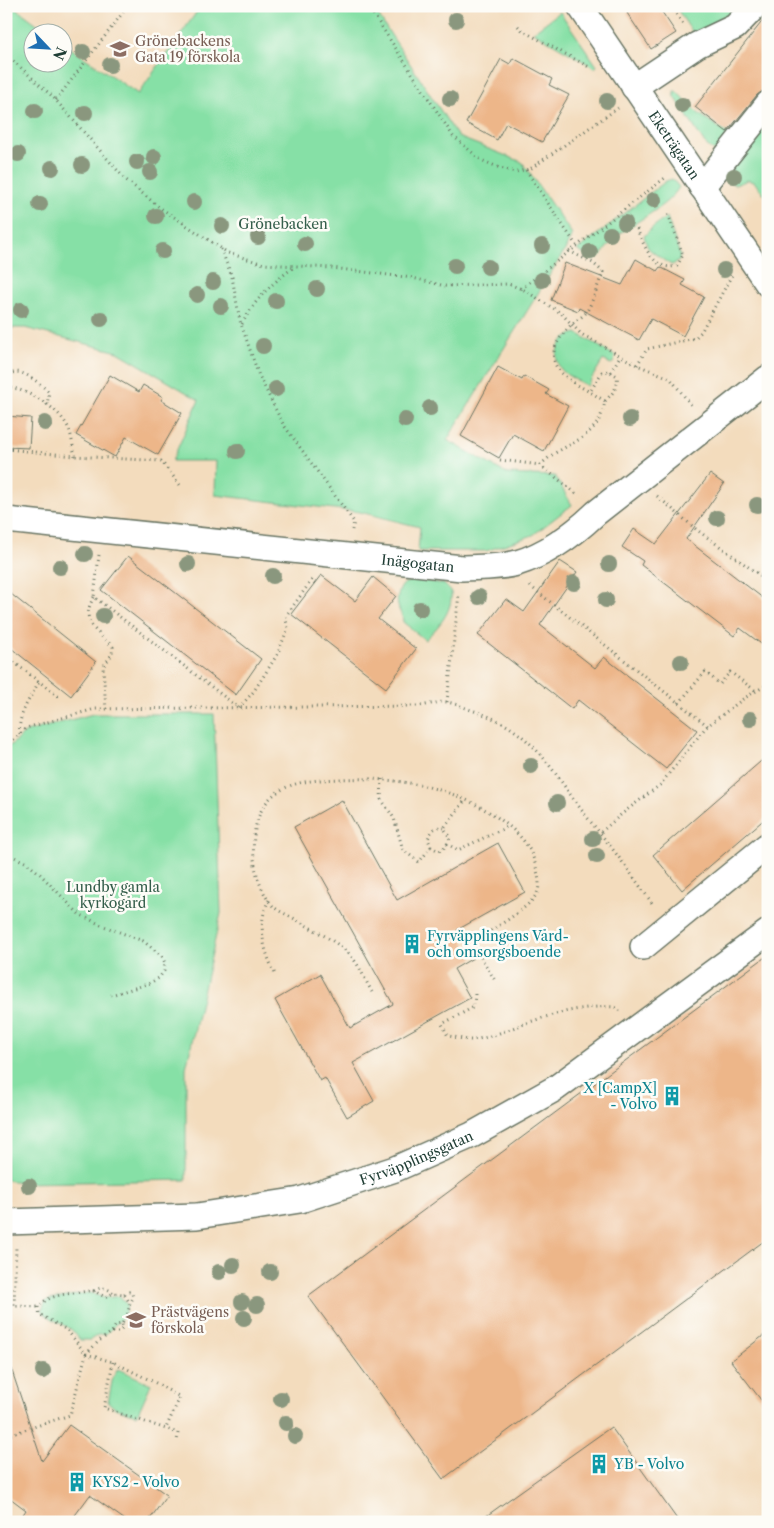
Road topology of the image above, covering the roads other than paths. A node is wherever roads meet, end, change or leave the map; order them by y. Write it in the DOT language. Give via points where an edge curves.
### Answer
graph roads {
  1 [pos="580,6"];
  2 [pos="755,6"];
  3 [pos="629,96"];
  4 [pos="768,104"];
  5 [pos="702,187"];
  6 [pos="768,284"];
  7 [pos="768,378"];
  8 [pos="6,520"];
  9 [pos="768,845"];
  10 [pos="768,932"];
  11 [pos="651,941"];
  12 [pos="6,1222"];
  1 -- 3 [label="street, Eketrägatan"];
  2 -- 3 [label="street" via="735,26 697,45"];
  3 -- 5 [label="street, Eketrägatan" via="654,137"];
  4 -- 5 [label="street"];
  5 -- 6 [label="street, Eketrägatan"];
  7 -- 8 [label="street, Inägogatan" via="576,532 539,554 516,563 462,568"];
  9 -- 11 [label="street"];
  10 -- 12 [label="street, Fyrväpplingsgatan" via="556,1088 472,1135 395,1169 300,1200 197,1216"];
}
